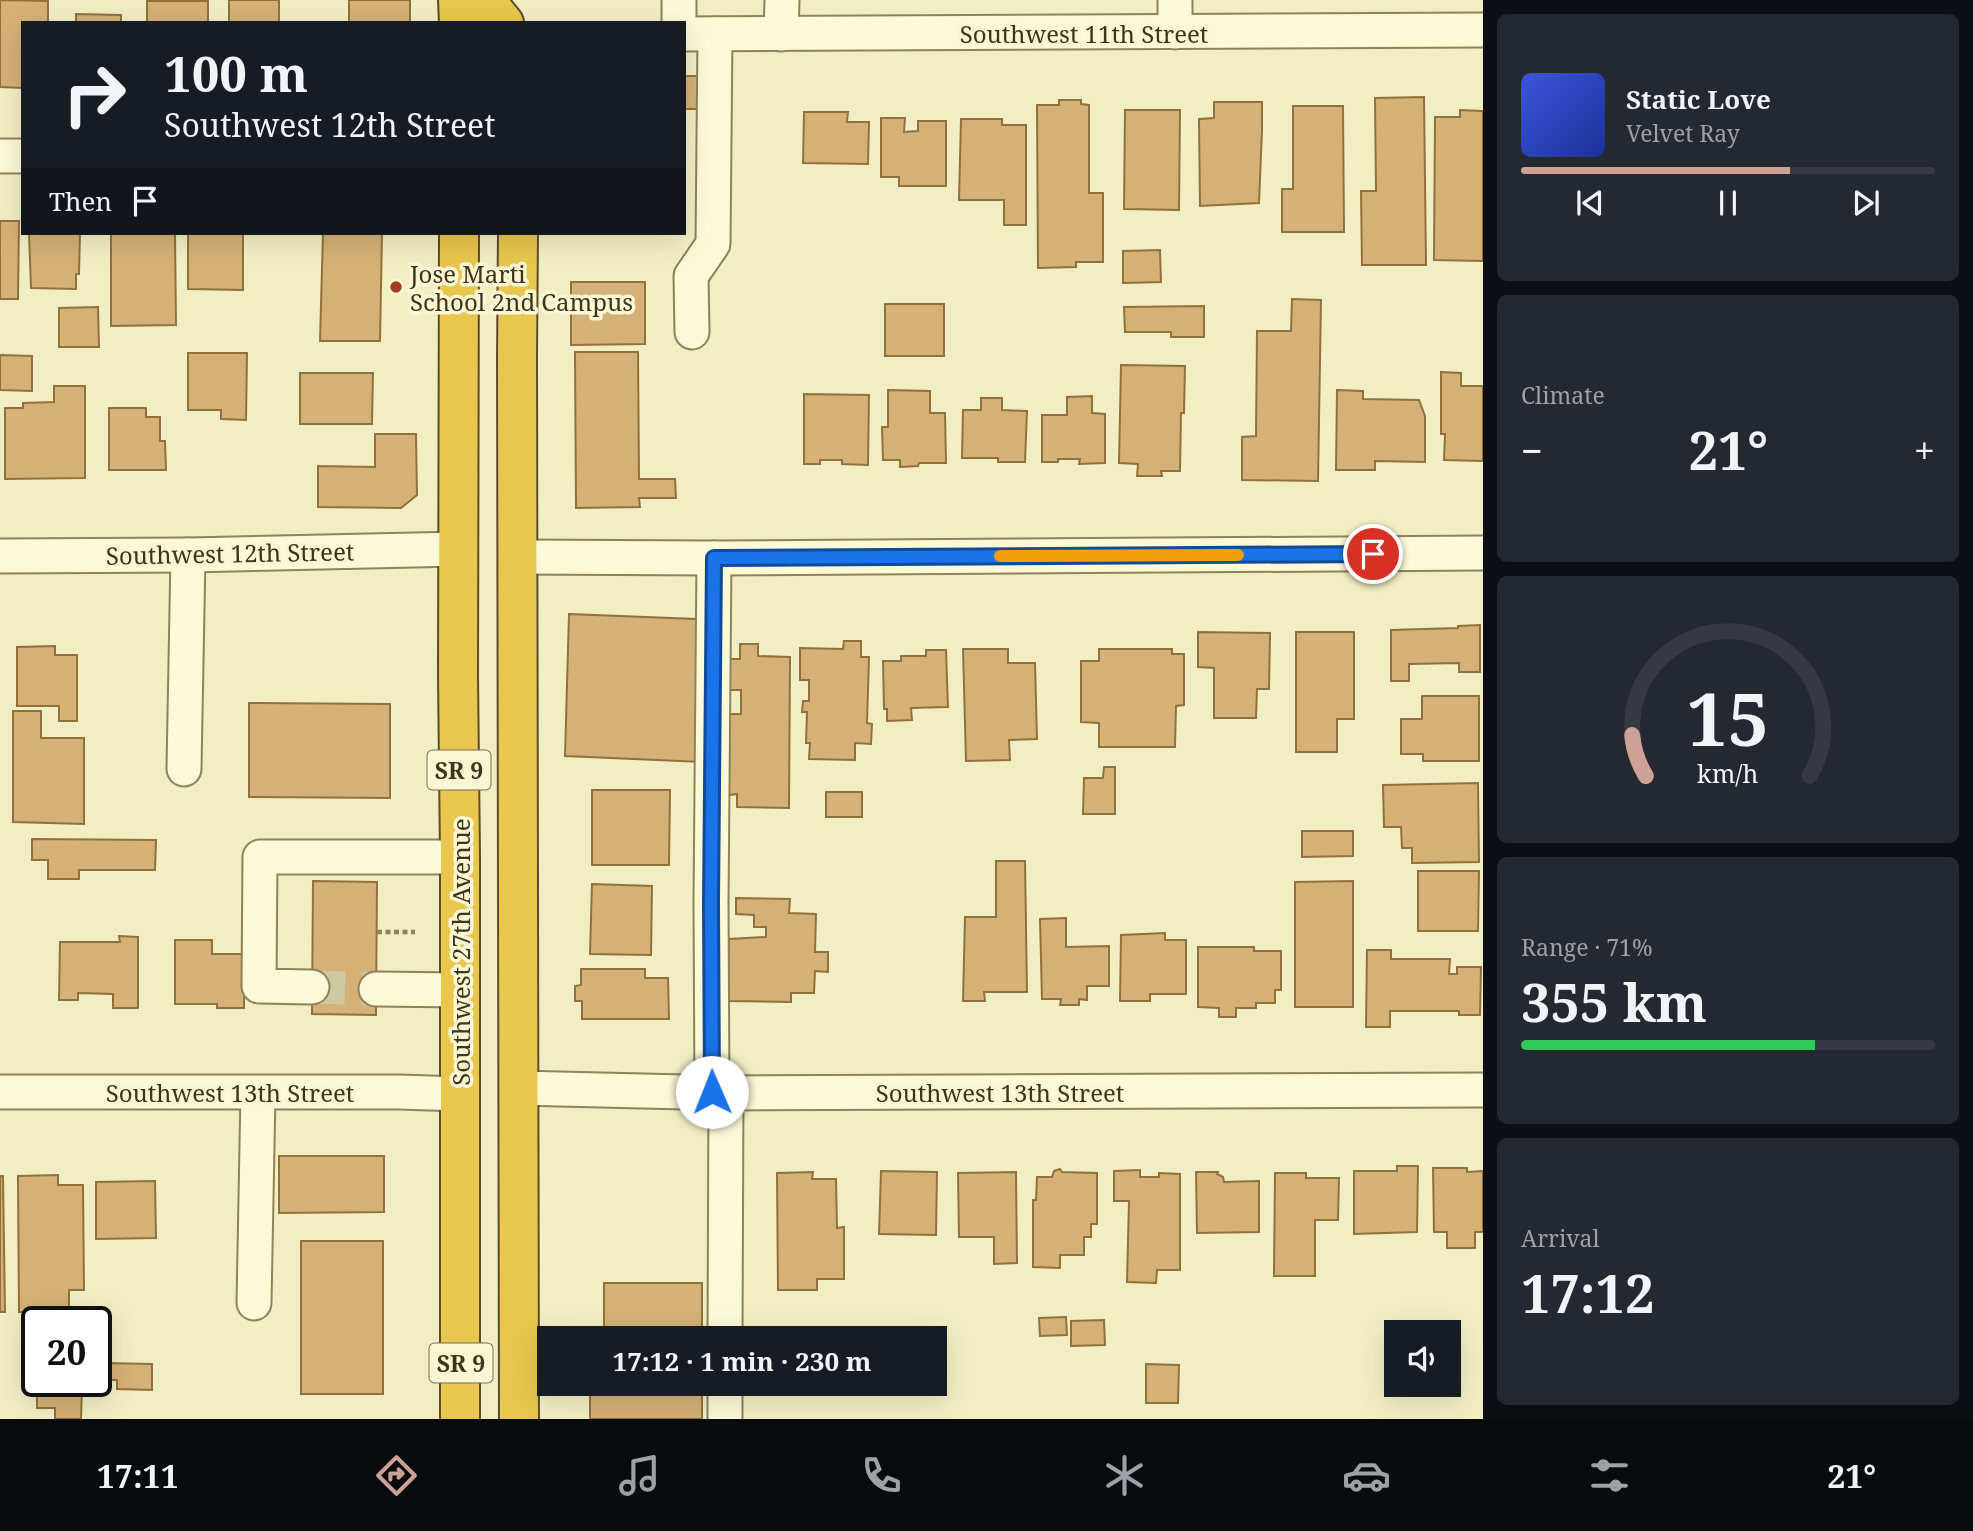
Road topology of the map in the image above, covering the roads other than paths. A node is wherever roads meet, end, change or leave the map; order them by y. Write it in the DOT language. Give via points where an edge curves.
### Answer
graph roads {
  1 [pos="458,0"];
  2 [pos="485,0"];
  3 [pos="517,0"];
  4 [pos="679,0"];
  5 [pos="782,0"];
  6 [pos="1175,16"];
  7 [pos="459,21"];
  8 [pos="502,21"];
  9 [pos="517,21"];
  10 [pos="679,21"];
  11 [pos="1483,30"];
  12 [pos="700,34"];
  13 [pos="781,34"];
  14 [pos="0,156"];
  15 [pos="21,156"];
  16 [pos="699,165"];
  17 [pos="459,235"];
  18 [pos="518,235"];
  19 [pos="692,332"];
  20 [pos="460,550"];
  21 [pos="1483,553"];
  22 [pos="188,555"];
  23 [pos="0,556"];
  24 [pos="517,557"];
  25 [pos="714,558"];
  26 [pos="184,769"];
  27 [pos="460,857"];
  28 [pos="312,987"];
  29 [pos="376,989"];
  30 [pos="460,990"];
  31 [pos="518,1088"];
  32 [pos="1483,1090"];
  33 [pos="0,1092"];
  34 [pos="719,1092"];
  35 [pos="258,1093"];
  36 [pos="460,1094"];
  37 [pos="254,1303"];
  38 [pos="725,1326"];
  39 [pos="725,1396"];
  40 [pos="460,1419"];
  41 [pos="519,1419"];
  42 [pos="725,1419"];
  1 -- 7 [label="highway"];
  2 -- 8 [label="highway"];
  3 -- 9 [label="highway"];
  4 -- 10 [label="street"];
  5 -- 13 [label="street"];
  6 -- 11 [label="street, Southwest 11th Street"];
  6 -- 13 [label="street, Southwest 11th Street"];
  12 -- 13 [label="street, Southwest 11th Street"];
  12 -- 16 [label="street"];
  14 -- 15 [label="street"];
  16 -- 19 [label="street" via="713,244 691,276"];
  17 -- 20 [label="highway, Southwest 27th Avenue / SR 9"];
  18 -- 24 [label="highway, SR 9"];
  20 -- 22 [label="street, Southwest 12th Street"];
  20 -- 27 [label="highway, Southwest 27th Avenue / SR 9"];
  21 -- 25 [label="street"];
  22 -- 23 [label="street, Southwest 12th Street"];
  22 -- 26 [label="street"];
  24 -- 25 [label="street"];
  24 -- 31 [label="highway, SR 9"];
  25 -- 34 [label="street" via="711,903"];
  27 -- 28 [label="street" via="260,858 258,986"];
  27 -- 30 [label="highway, Southwest 27th Avenue / SR 9"];
  29 -- 30 [label="street"];
  30 -- 36 [label="highway, Southwest 27th Avenue / SR 9"];
  31 -- 34 [label="street, Southwest 13th Street"];
  31 -- 41 [label="highway, SR 9"];
  32 -- 34 [label="street, Southwest 13th Street"];
  33 -- 35 [label="street, Southwest 13th Street"];
  34 -- 38 [label="street"];
  35 -- 36 [label="street, Southwest 13th Street"];
  35 -- 37 [label="street"];
  36 -- 40 [label="highway, Southwest 27th Avenue / SR 9"];
  39 -- 42 [label="street"];
}
